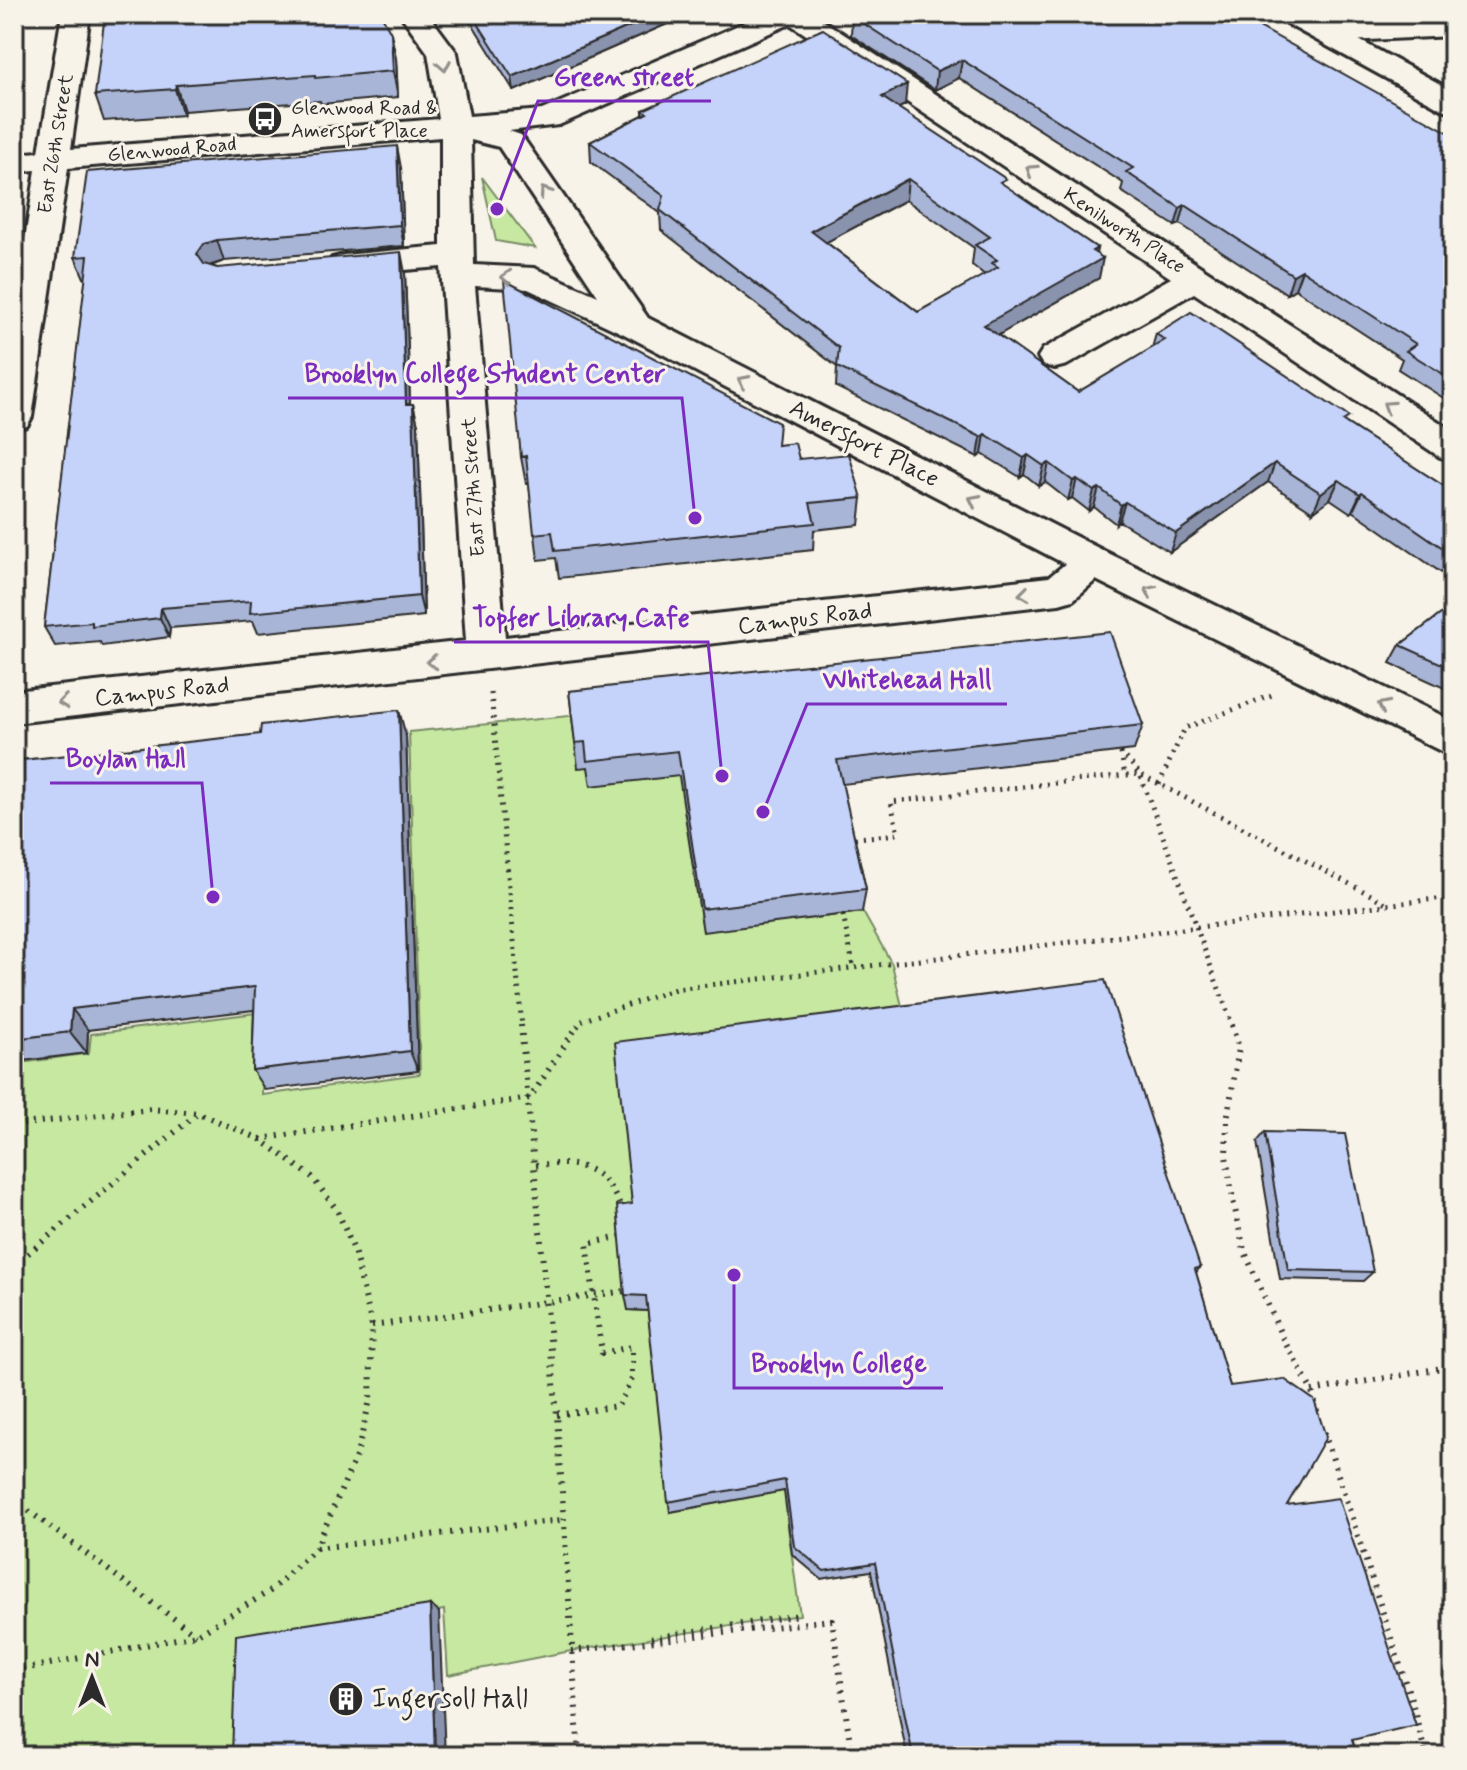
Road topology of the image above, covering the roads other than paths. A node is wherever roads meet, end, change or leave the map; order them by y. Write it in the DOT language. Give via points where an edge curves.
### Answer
graph roads {
  1 [pos="76,14"];
  2 [pos="414,14"];
  3 [pos="788,14"];
  4 [pos="794,14"];
  5 [pos="1290,14"];
  6 [pos="1327,24"];
  7 [pos="1453,27"];
  8 [pos="1453,103"];
  9 [pos="456,127"];
  10 [pos="53,160"];
  11 [pos="14,163"];
  12 [pos="458,265"];
  13 [pos="314,268"];
  14 [pos="1195,278"];
  15 [pos="636,326"];
  16 [pos="1055,357"];
  17 [pos="14,417"];
  18 [pos="1453,448"];
  19 [pos="1093,562"];
  20 [pos="487,655"];
  21 [pos="14,707"];
  22 [pos="1453,740"];
  1 -- 10 [label="street, East 26th Street"];
  2 -- 9 [label="street, one-way" via="442,53"];
  3 -- 9 [label="street, Glenwood Road" via="548,119"];
  14 -- 4 [label="street, Kenilworth Place, one-way"];
  5 -- 6 [label="street"];
  6 -- 7 [label="street"];
  6 -- 8 [label="street"];
  9 -- 10 [label="street, Glenwood Road"];
  9 -- 12 [label="street, East 27th Street"];
  15 -- 9 [label="street, Amersfort Place, one-way" via="510,141"];
  10 -- 11 [label="street, Glenwood Road"];
  10 -- 17 [label="street, East 26th Street"];
  12 -- 13 [label="street, Amersfort Place"];
  15 -- 12 [label="street, Amersfort Place, one-way" via="534,279"];
  12 -- 20 [label="street, East 27th Street"];
  14 -- 16 [label="street"];
  18 -- 14 [label="street, Kenilworth Place, one-way"];
  19 -- 15 [label="street, Amersfort Place, one-way"];
  19 -- 20 [label="street, Campus Road, one-way" via="1059,590"];
  22 -- 19 [label="street, one-way"];
  20 -- 21 [label="street, Campus Road, one-way"];
}
